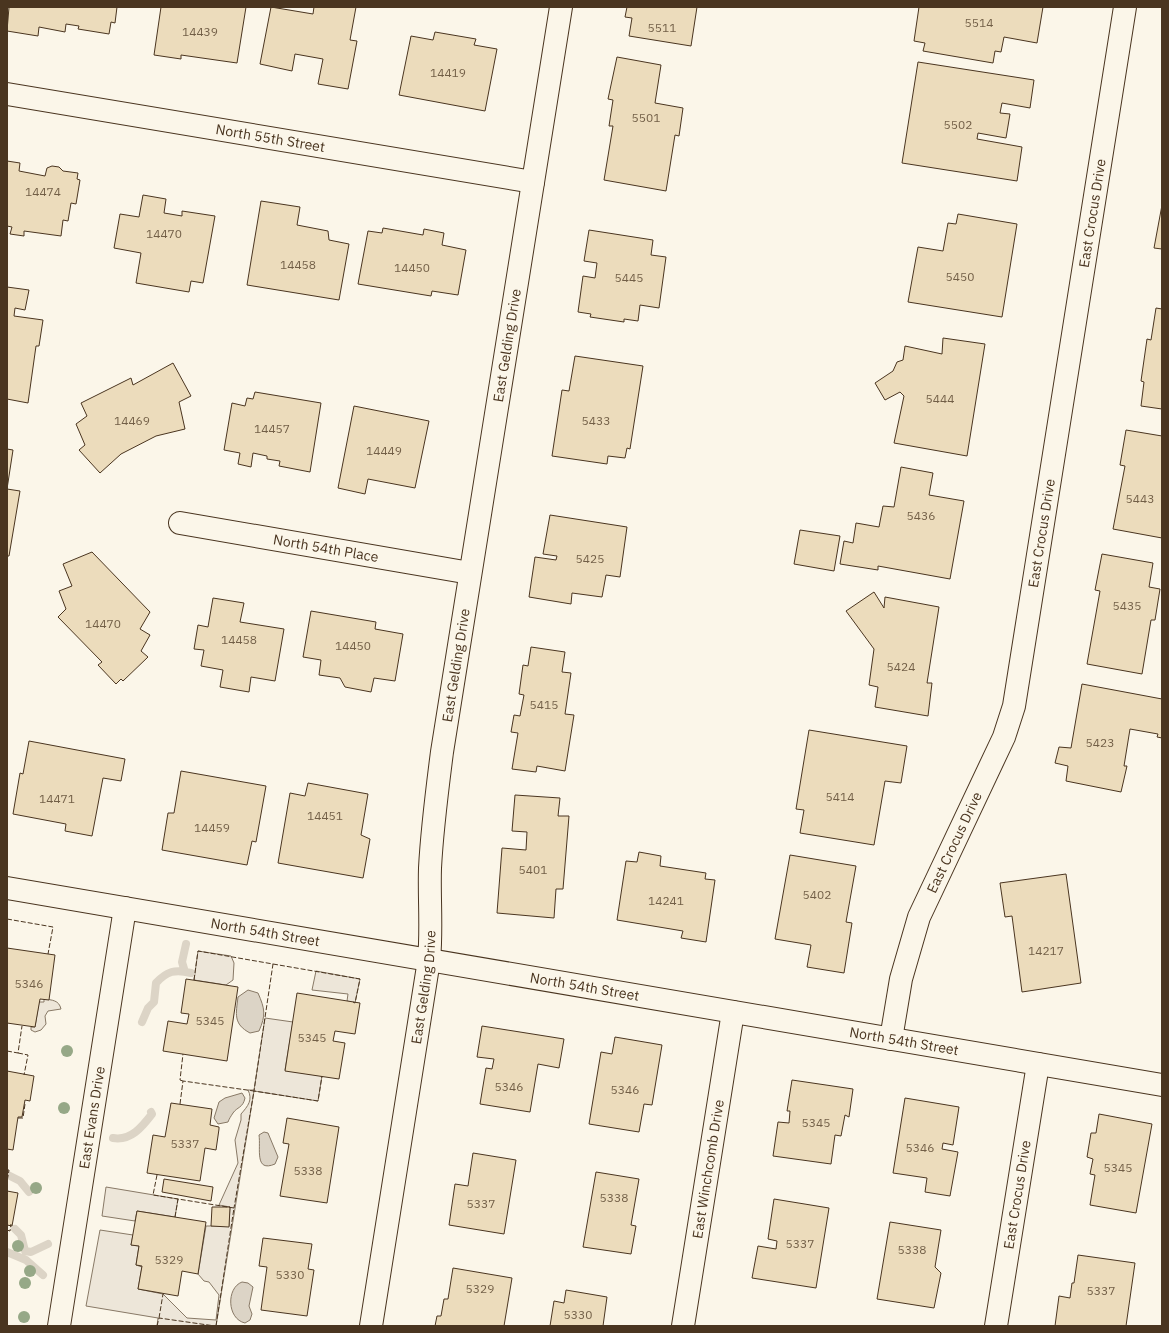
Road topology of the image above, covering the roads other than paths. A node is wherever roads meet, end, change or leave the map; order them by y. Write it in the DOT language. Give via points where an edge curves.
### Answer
graph roads {
  1 [pos="561,7"];
  2 [pos="1125,7"];
  3 [pos="7,94"];
  4 [pos="533,182"];
  5 [pos="180,523"];
  6 [pos="470,573"];
  7 [pos="7,888"];
  8 [pos="125,908"];
  9 [pos="429,960"];
  10 [pos="733,1012"];
  11 [pos="891,1039"];
  12 [pos="1038,1064"];
  13 [pos="1162,1085"];
  14 [pos="59,1326"];
  15 [pos="371,1326"];
  16 [pos="683,1326"];
  17 [pos="996,1326"];
  1 -- 4 [label="street, East Gelding Drive"];
  2 -- 11 [label="street, East Crocus Drive" via="1014,706 1004,737 919,917 901,979"];
  3 -- 4 [label="street, North 55th Street"];
  4 -- 6 [label="street, East Gelding Drive"];
  5 -- 6 [label="street, North 54th Place"];
  6 -- 9 [label="street, East Gelding Drive" via="434,813 430,869"];
  7 -- 8 [label="street, North 54th Street"];
  8 -- 9 [label="street, North 54th Street"];
  8 -- 14 [label="street, East Evans Drive"];
  9 -- 10 [label="street, North 54th Street"];
  9 -- 15 [label="street, East Gelding Drive"];
  10 -- 11 [label="street, North 54th Street"];
  10 -- 16 [label="street, East Winchcomb Drive"];
  11 -- 12 [label="street, North 54th Street"];
  12 -- 13 [label="street, North 54th Street"];
  12 -- 17 [label="street, East Crocus Drive"];
}
